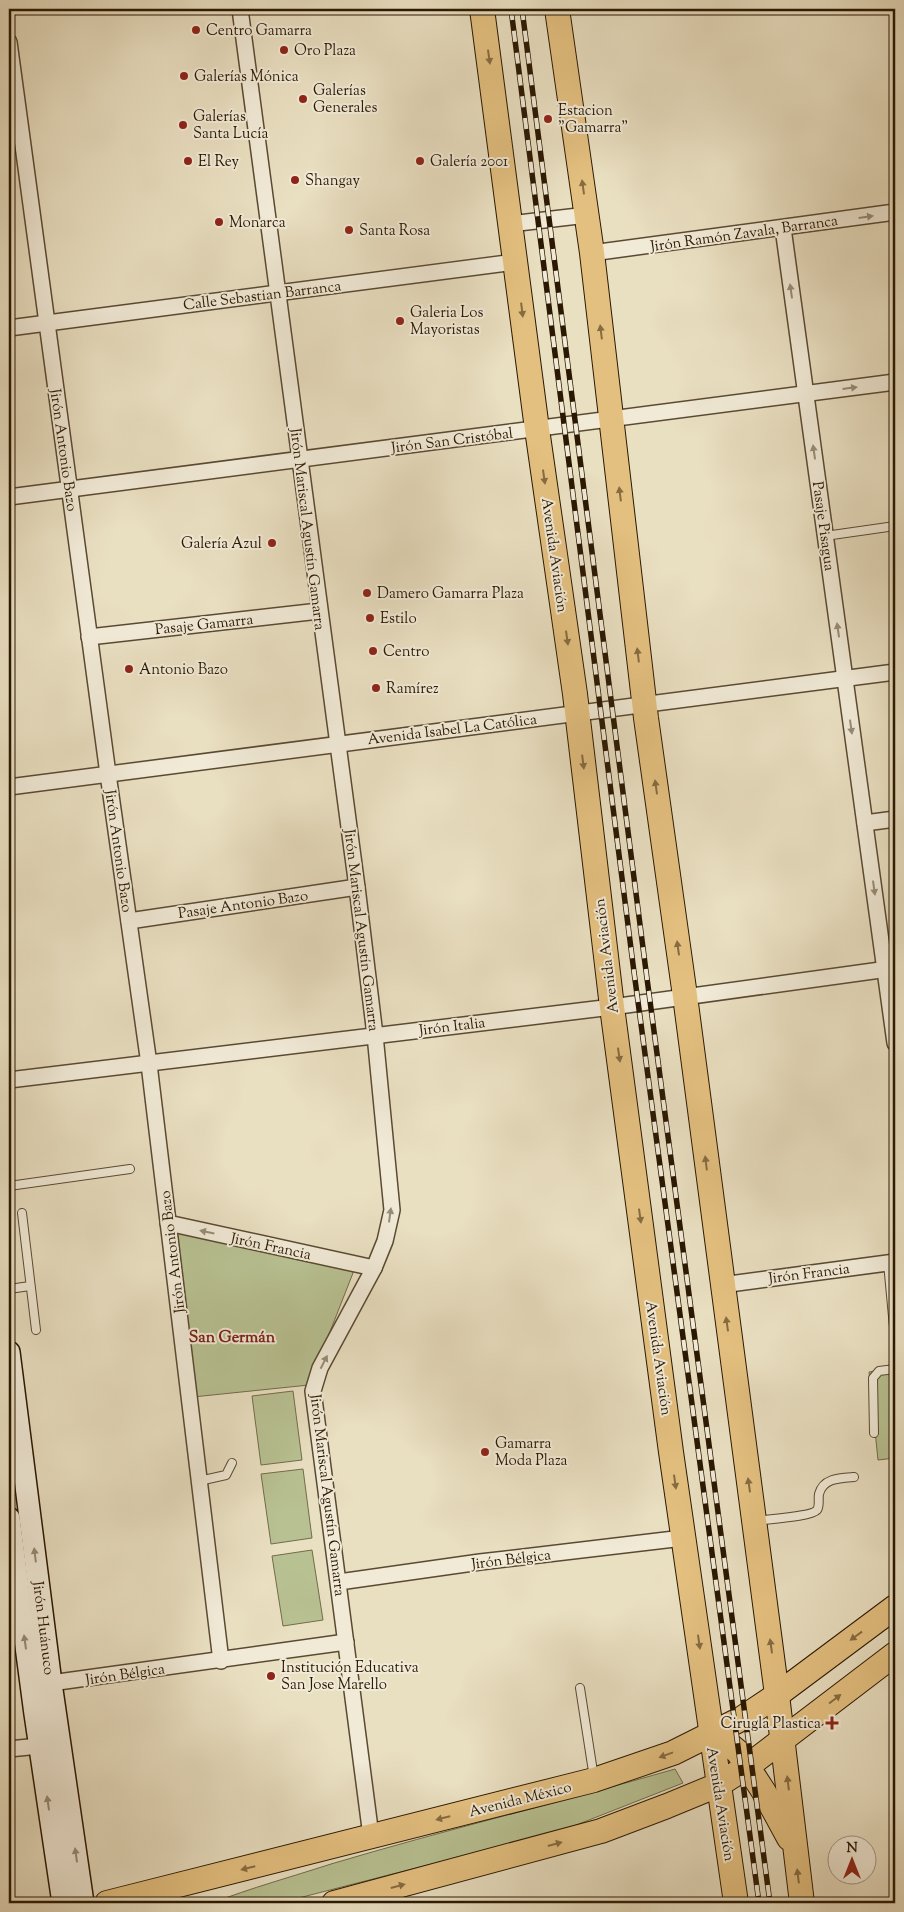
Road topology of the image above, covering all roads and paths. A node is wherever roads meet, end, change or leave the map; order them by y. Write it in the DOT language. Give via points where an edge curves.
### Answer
graph roads {
  1 [pos="240,9"];
  2 [pos="482,9"];
  3 [pos="557,9"];
  4 [pos="9,42"];
  5 [pos="895,212"];
  6 [pos="587,215"];
  7 [pos="510,224"];
  8 [pos="783,228"];
  9 [pos="592,253"];
  10 [pos="515,262"];
  11 [pos="278,293"];
  12 [pos="47,323"];
  13 [pos="9,328"];
  14 [pos="895,382"];
  15 [pos="806,394"];
  16 [pos="612,419"];
  17 [pos="537,429"];
  18 [pos="299,460"];
  19 [pos="69,489"];
  20 [pos="9,497"];
  21 [pos="895,526"];
  22 [pos="825,536"];
  23 [pos="319,611"];
  24 [pos="89,637"];
  25 [pos="895,672"];
  26 [pos="845,678"];
  27 [pos="644,703"];
  28 [pos="577,713"];
  29 [pos="337,744"];
  30 [pos="108,774"];
  31 [pos="9,787"];
  32 [pos="895,819"];
  33 [pos="865,823"];
  34 [pos="357,887"];
  35 [pos="129,921"];
  36 [pos="890,969"];
  37 [pos="685,996"];
  38 [pos="612,1007"];
  39 [pos="375,1036"];
  40 [pos="895,1043"];
  41 [pos="149,1064"];
  42 [pos="9,1080"];
  43 [pos="130,1170"];
  44 [pos="9,1186"];
  45 [pos="22,1213"];
  46 [pos="168,1223"];
  47 [pos="892,1263"];
  48 [pos="374,1268"];
  49 [pos="722,1285"];
  50 [pos="30,1286"];
  51 [pos="9,1289"];
  52 [pos="36,1330"];
  53 [pos="895,1338"];
  54 [pos="9,1352"];
  55 [pos="895,1369"];
  56 [pos="874,1433"];
  57 [pos="232,1463"];
  58 [pos="854,1476"];
  59 [pos="199,1481"];
  60 [pos="9,1518"];
  61 [pos="754,1521"];
  62 [pos="683,1538"];
  63 [pos="338,1582"];
  64 [pos="895,1607"];
  65 [pos="346,1642"];
  66 [pos="895,1654"];
  67 [pos="221,1661"];
  68 [pos="51,1683"];
  69 [pos="580,1688"];
  70 [pos="777,1694"];
  71 [pos="711,1736"];
  72 [pos="782,1739"];
  73 [pos="40,1746"];
  74 [pos="9,1749"];
  75 [pos="748,1766"];
  76 [pos="594,1780"];
  77 [pos="718,1785"];
  78 [pos="371,1836"];
  79 [pos="795,1848"];
  80 [pos="164,1895"];
  81 [pos="63,1903"];
  82 [pos="83,1903"];
  83 [pos="107,1903"];
  84 [pos="334,1903"];
  85 [pos="736,1903"];
  86 [pos="802,1903"];
  1 -- 11 [label="street, Jirón Mariscal Agustín Gamarra"];
  2 -- 7 [label="main road, Avenida Aviación, one-way"];
  6 -- 3 [label="main road, one-way"];
  4 -- 12 [label="street, Jirón Antonio Bazo"];
  8 -- 5 [label="street, Jirón Ramón Zavala, Barranca, one-way"];
  6 -- 7 [label="street"];
  6 -- 9 [label="main road"];
  7 -- 10 [label="main road, Avenida Aviación"];
  8 -- 9 [label="street, Jirón Ramón Zavala, Barranca"];
  15 -- 8 [label="street, Pasaje Pisagua, one-way"];
  16 -- 9 [label="main road, one-way"];
  10 -- 11 [label="street, Calle Sebastian Barranca"];
  10 -- 17 [label="main road, Avenida Aviación, one-way"];
  11 -- 12 [label="street, Calle Sebastian Barranca"];
  11 -- 18 [label="street, Jirón Mariscal Agustín Gamarra"];
  12 -- 13 [label="street, Calle Sebastian Barranca"];
  12 -- 19 [label="street, Jirón Antonio Bazo"];
  15 -- 14 [label="street, Jirón San Cristóbal, one-way"];
  15 -- 16 [label="street, Jirón San Cristóbal"];
  22 -- 15 [label="street, Pasaje Pisagua, one-way"];
  16 -- 17 [label="street, Jirón San Cristóbal"];
  27 -- 16 [label="main road, one-way"];
  17 -- 18 [label="street, Jirón San Cristóbal"];
  17 -- 28 [label="main road, Avenida Aviación, one-way"];
  18 -- 19 [label="street, Jirón San Cristóbal"];
  18 -- 23 [label="street, Jirón Mariscal Agustín Gamarra"];
  19 -- 20 [label="street, Jirón San Cristóbal"];
  19 -- 24 [label="street, Jirón Antonio Bazo"];
  21 -- 22 [label="lane"];
  26 -- 22 [label="street, Pasaje Pisagua, one-way"];
  23 -- 24 [label="street, Pasaje Gamarra"];
  23 -- 29 [label="street, Jirón Mariscal Agustín Gamarra"];
  24 -- 30 [label="street, Jirón Antonio Bazo"];
  25 -- 26 [label="street, Avenida Isabel La Católica"];
  26 -- 27 [label="street, Avenida Isabel La Católica"];
  26 -- 33 [label="street, Pasaje Pisagua, one-way"];
  27 -- 28 [label="street, Avenida Isabel La Católica"];
  37 -- 27 [label="main road, one-way"];
  28 -- 29 [label="street, Avenida Isabel La Católica"];
  28 -- 38 [label="main road, Avenida Aviación, one-way"];
  29 -- 30 [label="street, Avenida Isabel La Católica"];
  29 -- 34 [label="street, Jirón Mariscal Agustín Gamarra"];
  30 -- 31 [label="street, Avenida Isabel La Católica"];
  30 -- 35 [label="street, Jirón Antonio Bazo"];
  32 -- 33 [label="street"];
  33 -- 36 [label="street, Pasaje Pisagua, one-way"];
  34 -- 35 [label="street, Pasaje Antonio Bazo"];
  34 -- 39 [label="street, Jirón Mariscal Agustín Gamarra"];
  35 -- 41 [label="street, Jirón Antonio Bazo"];
  36 -- 37 [label="street, Jirón Italia"];
  36 -- 40 [label="street, Pasaje Pisagua"];
  37 -- 38 [label="street, Jirón Italia"];
  49 -- 37 [label="main road, one-way"];
  38 -- 39 [label="street, Jirón Italia"];
  38 -- 62 [label="main road, Avenida Aviación, one-way" via="666,1446"];
  39 -- 41 [label="street, Jirón Italia"];
  48 -- 39 [label="street, Jirón Mariscal Agustín Gamarra, one-way" via="385,1241 392,1210"];
  41 -- 42 [label="street, Jirón Italia"];
  41 -- 46 [label="street, Jirón Antonio Bazo"];
  43 -- 44 [label="lane"];
  45 -- 50 [label="lane"];
  48 -- 46 [label="street, Jirón Francia, one-way"];
  46 -- 59 [label="street, Jirón Antonio Bazo"];
  47 -- 49 [label="street, Jirón Francia"];
  47 -- 53 [label="lane"];
  63 -- 48 [label="street, Jirón Mariscal Agustín Gamarra, one-way" via="313,1392 320,1368"];
  61 -- 49 [label="main road, one-way"];
  50 -- 51 [label="lane"];
  50 -- 52 [label="lane"];
  68 -- 54 [label="street, Jirón Huánuco, one-way"];
  55 -- 56 [label="lane" via="879,1371 873,1378"];
  57 -- 59 [label="lane" via="226,1475"];
  58 -- 61 [label="lane" via="826,1483 814,1512"];
  59 -- 67 [label="street, Jirón Antonio Bazo"];
  73 -- 60 [label="street, Jirón Huánuco, one-way"];
  70 -- 61 [label="main road, one-way"];
  62 -- 63 [label="street, Jirón Bélgica"];
  62 -- 71 [label="main road, Avenida Aviación, one-way"];
  63 -- 65 [label="street, Jirón Mariscal Agustín Gamarra"];
  64 -- 70 [label="main road, Avenida México, one-way"];
  65 -- 67 [label="street, Jirón Bélgica"];
  65 -- 78 [label="street, Jirón Mariscal Agustín Gamarra"];
  72 -- 66 [label="main road, one-way"];
  67 -- 68 [label="street, Jirón Bélgica"];
  82 -- 68 [label="street, Jirón Huánuco, one-way"];
  69 -- 76 [label="lane"];
  70 -- 71 [label="main road, Avenida México"];
  70 -- 72 [label="main road"];
  71 -- 75 [label="main road" via="726,1742"];
  71 -- 76 [label="main road, Avenida México, one-way" via="673,1753"];
  71 -- 77 [label="main road, Avenida Aviación"];
  72 -- 75 [label="main road"];
  79 -- 72 [label="main road, one-way"];
  73 -- 74 [label="street"];
  81 -- 73 [label="street, Jirón Huánuco, one-way"];
  75 -- 77 [label="main road"];
  75 -- 79 [label="main road"];
  76 -- 78 [label="main road, Avenida México, one-way"];
  84 -- 77 [label="main road, one-way" via="602,1831"];
  77 -- 85 [label="main road, Avenida Aviación"];
  78 -- 80 [label="main road, Avenida México, one-way"];
  86 -- 79 [label="main road, one-way"];
  80 -- 83 [label="main road, Avenida México"];
}
